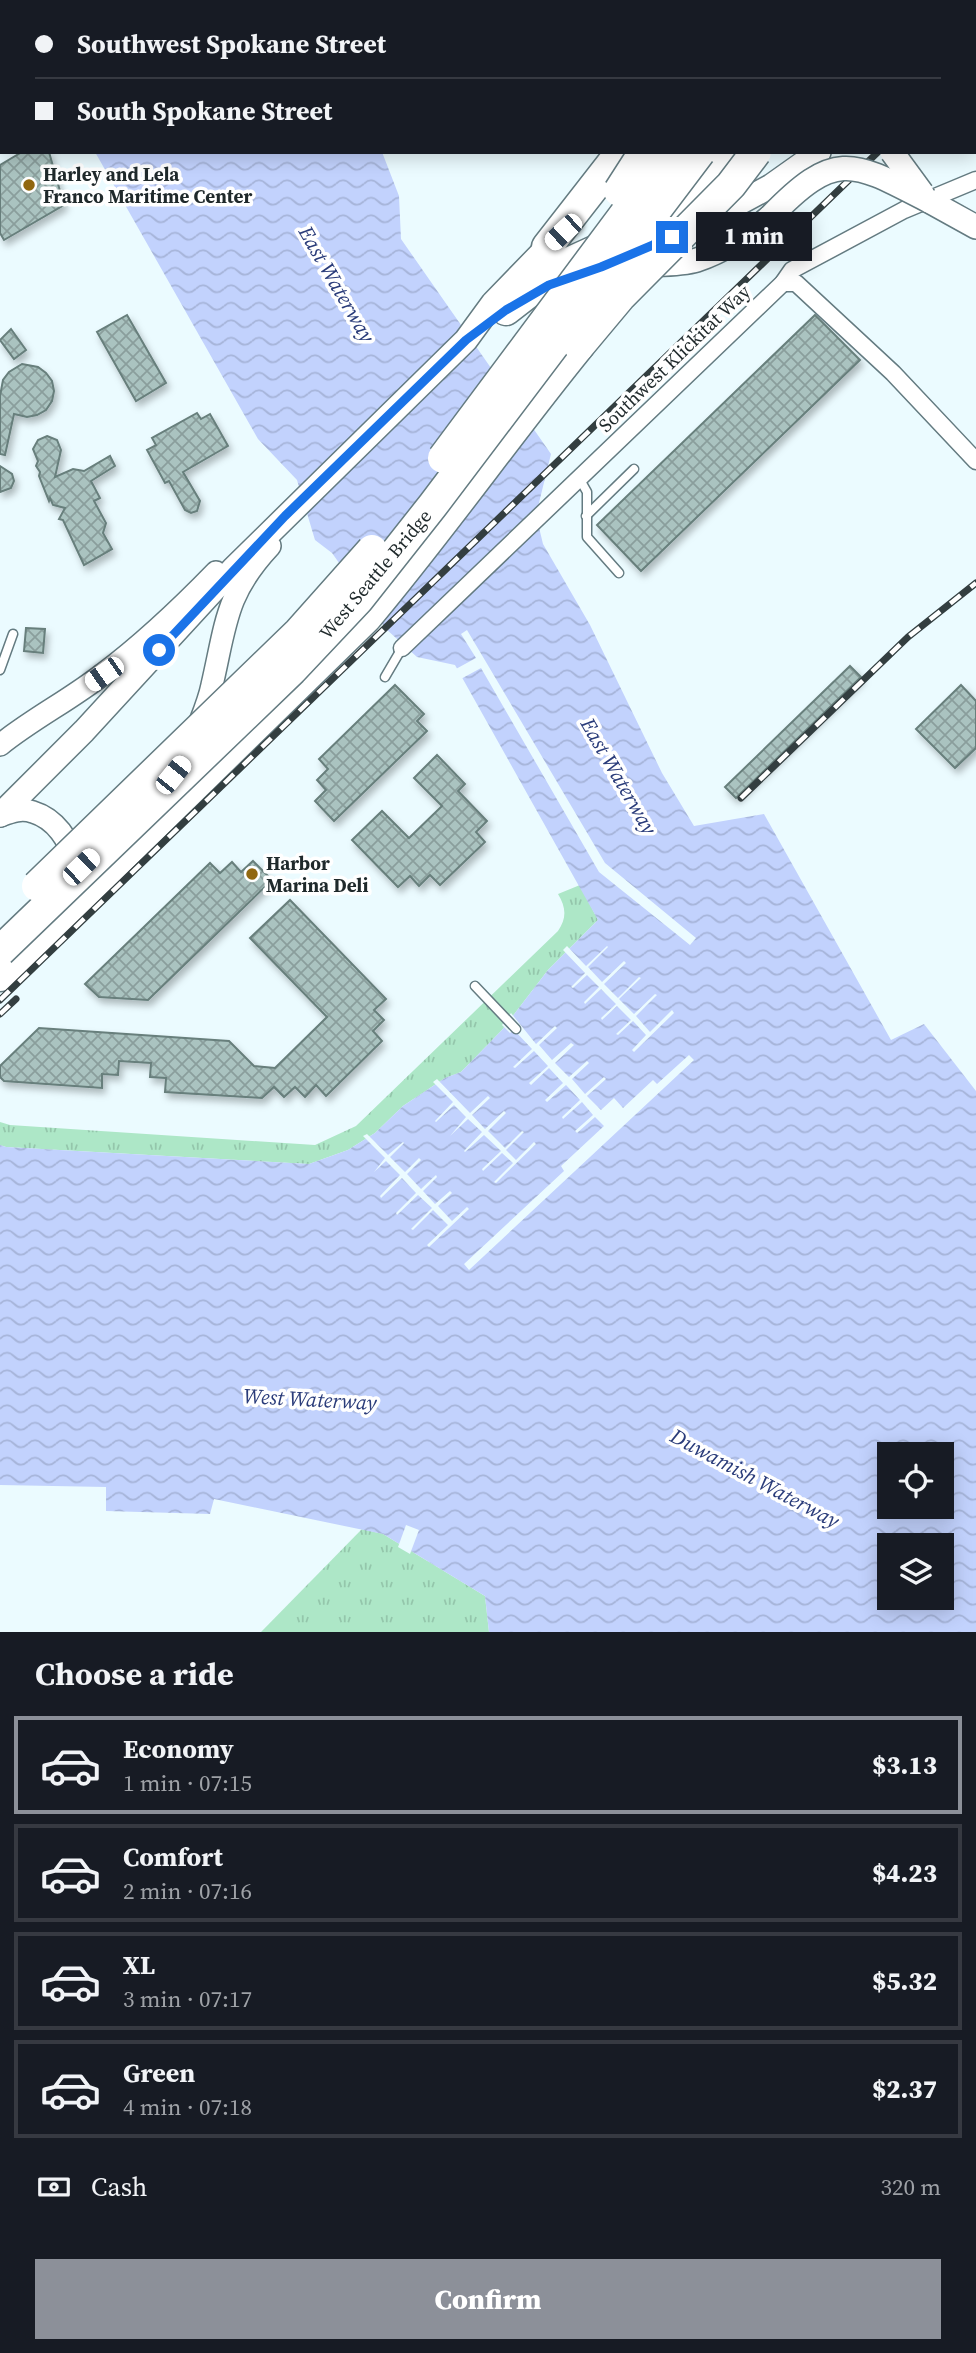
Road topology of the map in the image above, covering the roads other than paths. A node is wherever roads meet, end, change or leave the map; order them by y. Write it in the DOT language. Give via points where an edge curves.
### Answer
graph roads {
  1 [pos="619,154"];
  2 [pos="642,154"];
  3 [pos="643,154"];
  4 [pos="670,154"];
  5 [pos="698,154"];
  6 [pos="729,154"];
  7 [pos="754,154"];
  8 [pos="816,154"];
  9 [pos="894,154"];
  10 [pos="976,180"];
  11 [pos="929,201"];
  12 [pos="976,228"];
  13 [pos="547,247"];
  14 [pos="601,267"];
  15 [pos="783,282"];
  16 [pos="506,310"];
  17 [pos="466,340"];
  18 [pos="477,413"];
  19 [pos="976,461"];
  20 [pos="634,469"];
  21 [pos="579,478"];
  22 [pos="285,516"];
  23 [pos="586,516"];
  24 [pos="619,573"];
  25 [pos="13,634"];
  26 [pos="402,648"];
  27 [pos="0,670"];
  28 [pos="385,677"];
  29 [pos="0,745"];
  30 [pos="0,816"];
  31 [pos="66,881"];
  32 [pos="0,922"];
  33 [pos="0,934"];
  34 [pos="0,948"];
  35 [pos="0,976"];
  36 [pos="475,986"];
  37 [pos="516,1029"];
  1 -- 13 [label="highway"];
  2 -- 13 [label="main road"];
  3 -- 18 [label="highway, bridge"];
  4 -- 18 [label="highway, West Seattle Bridge, bridge"];
  5 -- 34 [label="highway, West Seattle Bridge, bridge" via="358,600 292,670"];
  6 -- 16 [label="highway" via="700,185 661,215 564,265"];
  7 -- 35 [label="highway, bridge" via="731,185 620,297 366,618"];
  8 -- 14 [label="main road" via="771,186 695,227"];
  9 -- 11 [label="main road, bridge"];
  10 -- 15 [label="street, Southwest Klickitat Way" via="840,242 792,270"];
  11 -- 12 [label="main road"];
  11 -- 14 [label="main road, bridge" via="874,173 844,168 809,180 739,239 697,260"];
  13 -- 17 [label="main road" via="493,303"];
  14 -- 16 [label="main road" via="549,285"];
  15 -- 19 [label="street" via="796,283 806,292 893,373"];
  15 -- 21 [label="street, Southwest Klickitat Way"];
  16 -- 17 [label="main road"];
  17 -- 22 [label="main road"];
  18 -- 32 [label="highway, West Seattle Bridge, bridge" via="328,602"];
  20 -- 23 [label="lane"];
  21 -- 23 [label="lane" via="587,492"];
  21 -- 26 [label="street, Southwest Klickitat Way"];
  22 -- 29 [label="street" via="251,537 104,674"];
  22 -- 30 [label="main road"];
  22 -- 31 [label="street" via="281,532 245,575 233,599 211,687 184,761"];
  23 -- 24 [label="lane" via="587,537"];
  25 -- 27 [label="lane"];
  26 -- 28 [label="lane"];
  30 -- 31 [label="street" via="18,810 53,822 66,839 71,858"];
  31 -- 33 [label="street" via="33,903"];
  31 -- 34 [label="street"];
  36 -- 37 [label="lane"];
}
